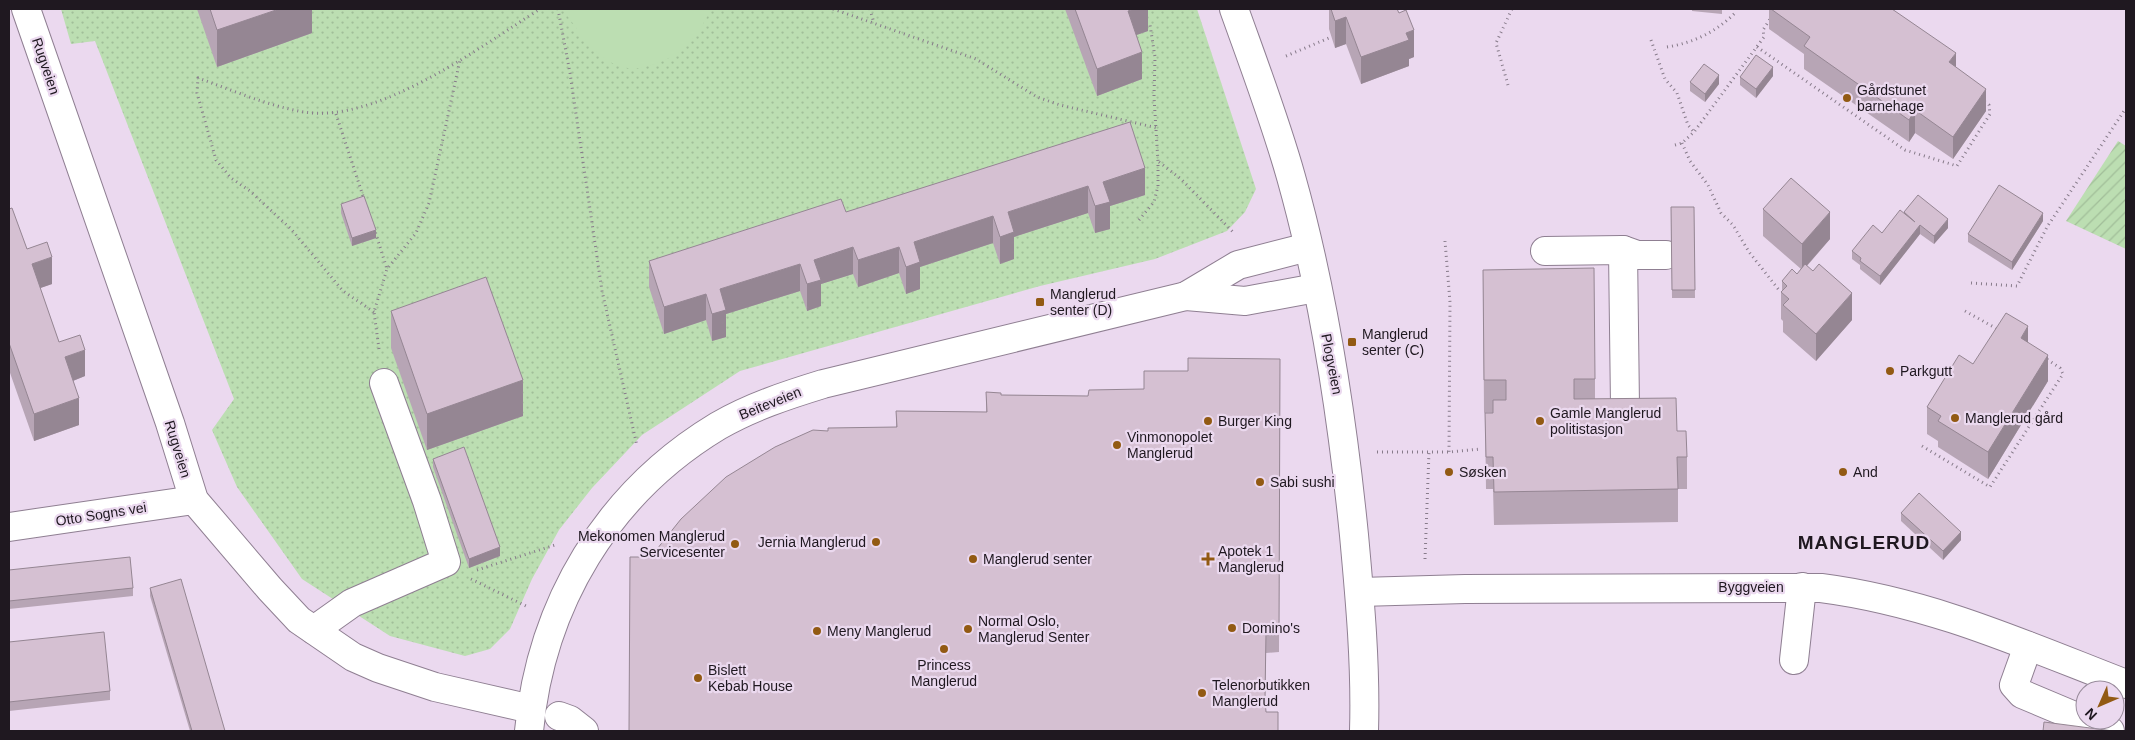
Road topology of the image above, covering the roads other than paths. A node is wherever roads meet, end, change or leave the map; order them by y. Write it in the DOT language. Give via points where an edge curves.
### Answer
graph roads {
  1 [pos="26,9"];
  2 [pos="1234,9"];
  3 [pos="1308,247"];
  4 [pos="1623,250"];
  5 [pos="1545,251"];
  6 [pos="1666,255"];
  7 [pos="1316,288"];
  8 [pos="1186,296"];
  9 [pos="384,383"];
  10 [pos="1624,406"];
  11 [pos="194,500"];
  12 [pos="9,527"];
  13 [pos="1802,587"];
  14 [pos="1360,592"];
  15 [pos="314,630"];
  16 [pos="2028,646"];
  17 [pos="1794,660"];
  18 [pos="2126,684"];
  19 [pos="530,720"];
  20 [pos="1364,731"];
  21 [pos="2110,731"];
  1 -- 11 [label="street, Rugveien"];
  2 -- 3 [label="street, Plogveien" via="1274,121"];
  3 -- 7 [label="street, Plogveien"];
  3 -- 8 [label="street, Beiteveien" via="1238,265"];
  4 -- 5 [label="street"];
  4 -- 6 [label="street" via="1637,256"];
  4 -- 10 [label="street"];
  7 -- 8 [label="street, Beiteveien" via="1245,301"];
  7 -- 14 [label="street, Plogveien" via="1336,386 1351,493"];
  8 -- 19 [label="street, Beiteveien" via="823,384 779,398 718,426 661,469 632,497 595,542 565,592 555,618 536,679"];
  9 -- 15 [label="street" via="454,568 352,603"];
  11 -- 12 [label="street, Otto Sogns vei"];
  11 -- 15 [label="street, Rugveien" via="270,589 299,620"];
  13 -- 14 [label="street, Byggveien"];
  13 -- 16 [label="street, Byggveien" via="1876,596 1925,608"];
  13 -- 17 [label="street"];
  14 -- 20 [label="street, Plogveien"];
  15 -- 19 [label="street, Rugveien" via="378,668"];
  16 -- 18 [label="street, Byggveien"];
  16 -- 21 [label="street" via="2014,685 2018,690"];
}
